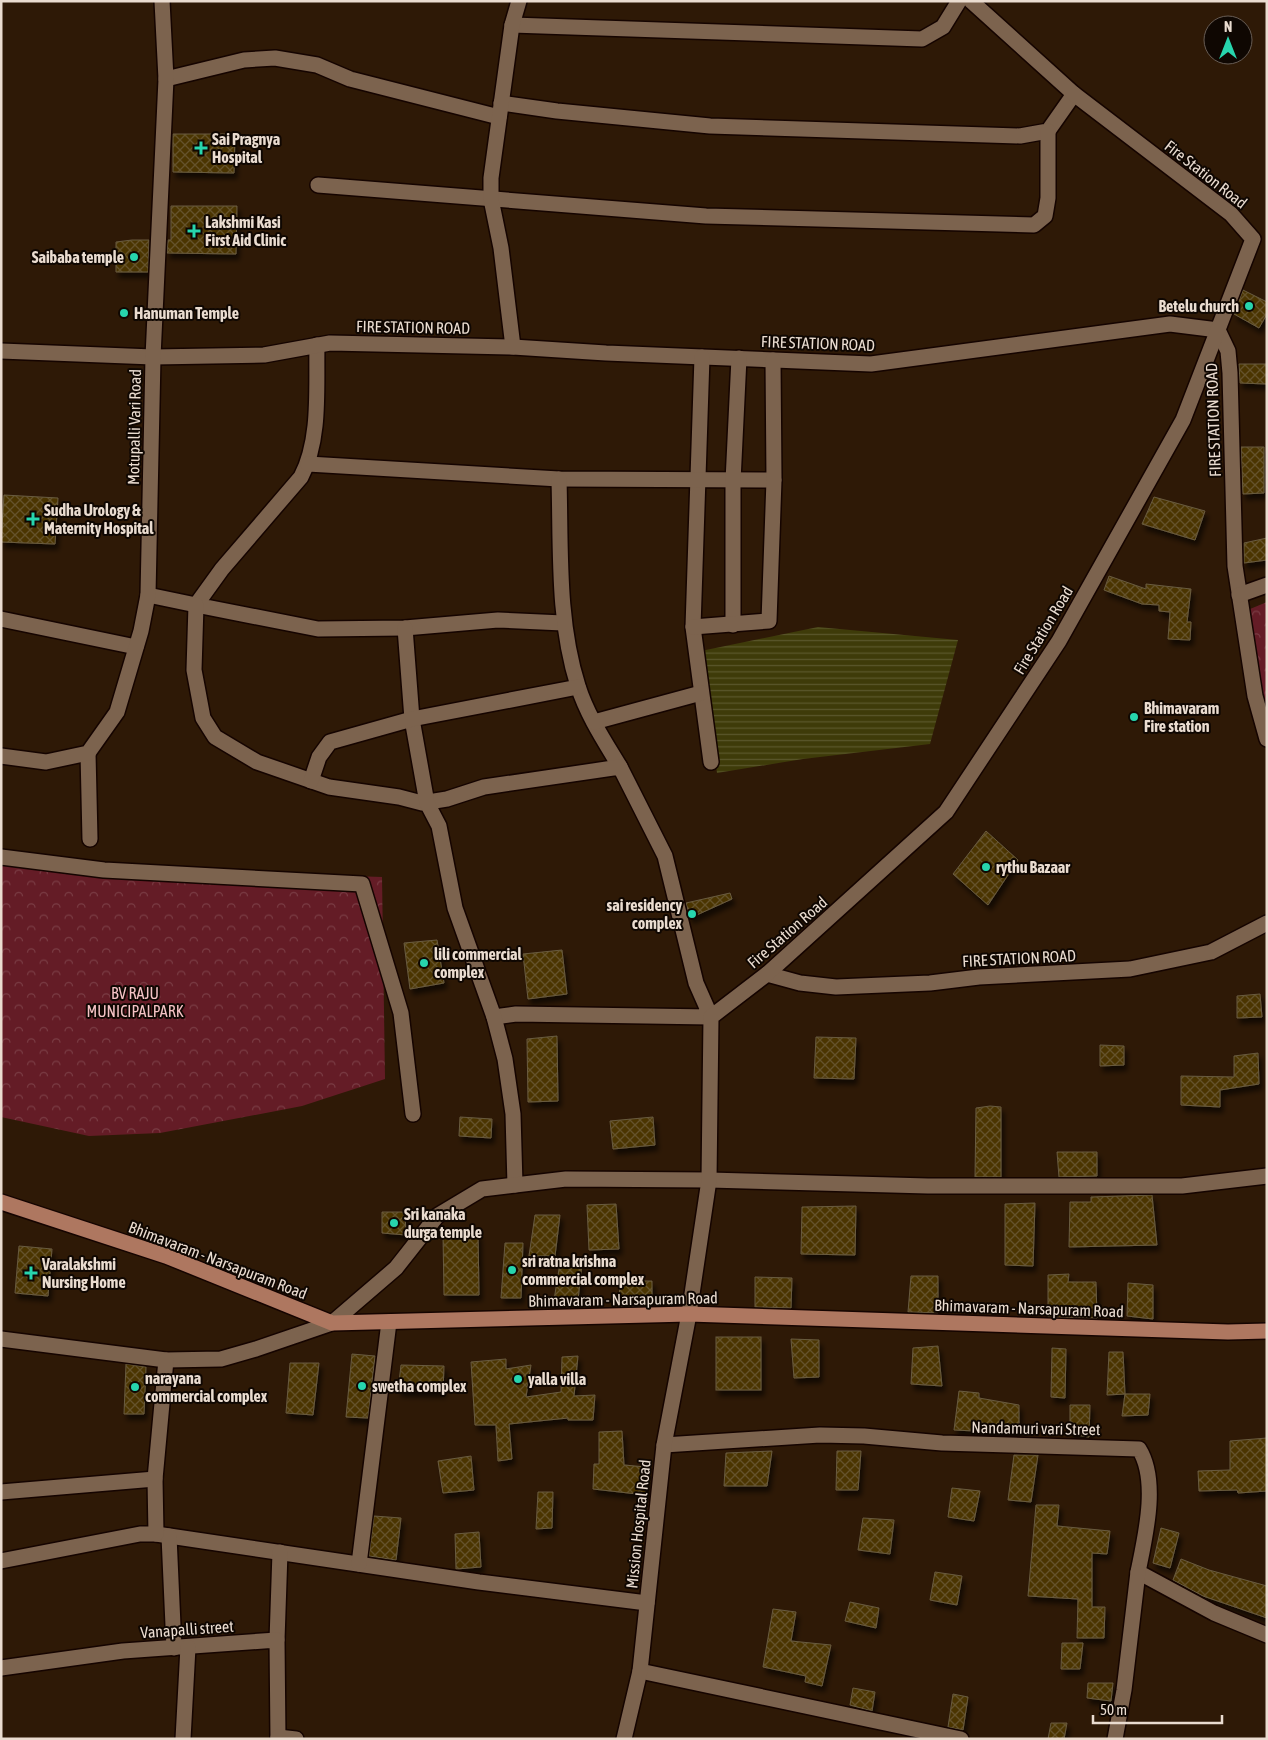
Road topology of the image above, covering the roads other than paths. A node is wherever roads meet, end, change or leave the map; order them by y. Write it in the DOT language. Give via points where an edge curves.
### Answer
graph roads {
  1 [pos="162,1"];
  2 [pos="519,1"];
  3 [pos="959,1"];
  4 [pos="971,1"];
  5 [pos="512,25"];
  6 [pos="166,79"];
  7 [pos="1074,94"];
  8 [pos="500,110"];
  9 [pos="1048,131"];
  10 [pos="318,185"];
  11 [pos="491,199"];
  12 [pos="1218,330"];
  13 [pos="317,345"];
  14 [pos="513,347"];
  15 [pos="1,351"];
  16 [pos="702,357"];
  17 [pos="154,358"];
  18 [pos="739,358"];
  19 [pos="773,360"];
  20 [pos="308,464"];
  21 [pos="559,479"];
  22 [pos="696,479"];
  23 [pos="774,480"];
  24 [pos="733,481"];
  25 [pos="1267,585"];
  26 [pos="148,595"];
  27 [pos="1239,595"];
  28 [pos="196,605"];
  29 [pos="1,619"];
  30 [pos="563,623"];
  31 [pos="733,625"];
  32 [pos="693,627"];
  33 [pos="405,628"];
  34 [pos="136,647"];
  35 [pos="578,688"];
  36 [pos="701,693"];
  37 [pos="412,719"];
  38 [pos="594,722"];
  39 [pos="1267,738"];
  40 [pos="88,752"];
  41 [pos="1,756"];
  42 [pos="711,762"];
  43 [pos="620,767"];
  44 [pos="311,781"];
  45 [pos="427,803"];
  46 [pos="90,839"];
  47 [pos="1,857"];
  48 [pos="1267,923"];
  49 [pos="767,974"];
  50 [pos="711,1017"];
  51 [pos="494,1018"];
  52 [pos="413,1114"];
  53 [pos="1267,1176"];
  54 [pos="709,1180"];
  55 [pos="514,1185"];
  56 [pos="1,1202"];
  57 [pos="689,1314"];
  58 [pos="389,1322"];
  59 [pos="332,1323"];
  60 [pos="1267,1331"];
  61 [pos="1,1339"];
  62 [pos="166,1360"];
  63 [pos="664,1445"];
  64 [pos="155,1479"];
  65 [pos="1,1492"];
  66 [pos="163,1535"];
  67 [pos="280,1552"];
  68 [pos="1,1561"];
  69 [pos="359,1564"];
  70 [pos="1138,1572"];
  71 [pos="647,1602"];
  72 [pos="1267,1635"];
  73 [pos="277,1640"];
  74 [pos="181,1647"];
  75 [pos="1,1668"];
  76 [pos="640,1671"];
  77 [pos="278,1738"];
  78 [pos="183,1739"];
  79 [pos="296,1739"];
  80 [pos="624,1739"];
  81 [pos="961,1739"];
  82 [pos="1115,1739"];
  1 -- 6 [label="street, Motupalli Vari Road"];
  2 -- 5 [label="street"];
  3 -- 5 [label="street" via="943,27 922,38"];
  4 -- 7 [label="street, Fire Station Road"];
  5 -- 8 [label="street"];
  6 -- 8 [label="street" via="244,60 275,58 317,66 350,79"];
  6 -- 17 [label="street, Motupalli Vari Road"];
  7 -- 9 [label="street"];
  7 -- 12 [label="street, Fire Station Road" via="1231,214 1253,239"];
  8 -- 9 [label="street" via="557,111 710,126 1010,136"];
  8 -- 11 [label="street"];
  9 -- 11 [label="street" via="1048,198 1045,216 1034,225 706,216"];
  10 -- 11 [label="street"];
  11 -- 14 [label="street" via="501,248"];
  12 -- 19 [label="street, FIRE STATION ROAD" via="1170,324 872,364"];
  12 -- 27 [label="street, FIRE STATION ROAD" via="1228,351 1230,373 1235,566"];
  12 -- 49 [label="street, Fire Station Road" via="1183,420 1059,641 946,812"];
  13 -- 14 [label="street, FIRE STATION ROAD"];
  13 -- 17 [label="street, FIRE STATION ROAD" via="264,356"];
  13 -- 20 [label="street" via="315,416"];
  14 -- 16 [label="street, FIRE STATION ROAD"];
  15 -- 17 [label="street, FIRE STATION ROAD"];
  16 -- 18 [label="street, FIRE STATION ROAD"];
  16 -- 22 [label="street"];
  17 -- 26 [label="street, Motupalli Vari Road"];
  18 -- 19 [label="street, FIRE STATION ROAD"];
  18 -- 24 [label="street"];
  19 -- 23 [label="street"];
  20 -- 21 [label="street"];
  20 -- 28 [label="street" via="301,477 222,569"];
  21 -- 22 [label="street"];
  21 -- 30 [label="street"];
  22 -- 24 [label="street"];
  22 -- 32 [label="street"];
  23 -- 24 [label="street"];
  23 -- 31 [label="street" via="769,621"];
  24 -- 31 [label="street"];
  25 -- 27 [label="street"];
  26 -- 28 [label="street"];
  26 -- 34 [label="street, Motupalli Vari Road"];
  27 -- 39 [label="street, FIRE STATION ROAD" via="1255,696"];
  28 -- 33 [label="street" via="318,629"];
  28 -- 44 [label="street" via="194,670 203,718 215,738 257,762"];
  29 -- 34 [label="street"];
  30 -- 33 [label="street" via="498,620"];
  30 -- 35 [label="street"];
  31 -- 32 [label="street"];
  32 -- 36 [label="street"];
  33 -- 37 [label="street"];
  34 -- 40 [label="street, Motupalli Vari Road" via="117,712"];
  35 -- 37 [label="street"];
  35 -- 38 [label="street"];
  36 -- 38 [label="street"];
  36 -- 42 [label="street"];
  37 -- 44 [label="street" via="330,742"];
  37 -- 45 [label="street"];
  38 -- 43 [label="street"];
  40 -- 41 [label="street" via="46,762"];
  40 -- 46 [label="street"];
  43 -- 45 [label="street" via="484,787"];
  43 -- 50 [label="street" via="665,856 696,983"];
  44 -- 45 [label="street" via="329,787"];
  45 -- 51 [label="street" via="439,826 455,908"];
  47 -- 52 [label="street" via="104,870 362,884 401,1013"];
  48 -- 49 [label="street, FIRE STATION ROAD" via="1212,952 1130,970 836,987 800,983"];
  49 -- 50 [label="street, Fire Station Road"];
  50 -- 51 [label="street" via="516,1014"];
  50 -- 54 [label="street"];
  51 -- 55 [label="street" via="505,1059 513,1114"];
  53 -- 54 [label="street" via="1182,1186 928,1186"];
  54 -- 55 [label="street" via="566,1179"];
  54 -- 57 [label="street"];
  55 -- 59 [label="street" via="482,1189 437,1216 396,1268"];
  56 -- 59 [label="main road, Bhimavaram - Narsapuram Road" via="166,1256"];
  57 -- 58 [label="main road, Bhimavaram - Narsapuram Road"];
  57 -- 60 [label="main road, Bhimavaram - Narsapuram Road"];
  57 -- 63 [label="street, Mission Hospital Road"];
  58 -- 59 [label="main road, Bhimavaram - Narsapuram Road"];
  58 -- 69 [label="street"];
  59 -- 62 [label="street" via="221,1359"];
  61 -- 62 [label="street"];
  62 -- 64 [label="street"];
  63 -- 70 [label="street, Nandamuri vari Street" via="820,1435 942,1443 1139,1449 1145,1459 1149,1496"];
  63 -- 71 [label="street, Mission Hospital Road"];
  64 -- 65 [label="street"];
  64 -- 66 [label="street"];
  66 -- 67 [label="street"];
  66 -- 68 [label="street" via="140,1534"];
  66 -- 74 [label="street"];
  67 -- 69 [label="street"];
  67 -- 73 [label="street"];
  69 -- 71 [label="street"];
  70 -- 72 [label="street" via="1214,1613"];
  70 -- 82 [label="street"];
  71 -- 76 [label="street, Mission Hospital Road"];
  73 -- 74 [label="street, Vanapalli street"];
  73 -- 77 [label="street"];
  74 -- 75 [label="street, Vanapalli street" via="123,1651"];
  74 -- 78 [label="street"];
  76 -- 80 [label="street, Mission Hospital Road"];
  76 -- 81 [label="street"];
  77 -- 79 [label="street"];
}
